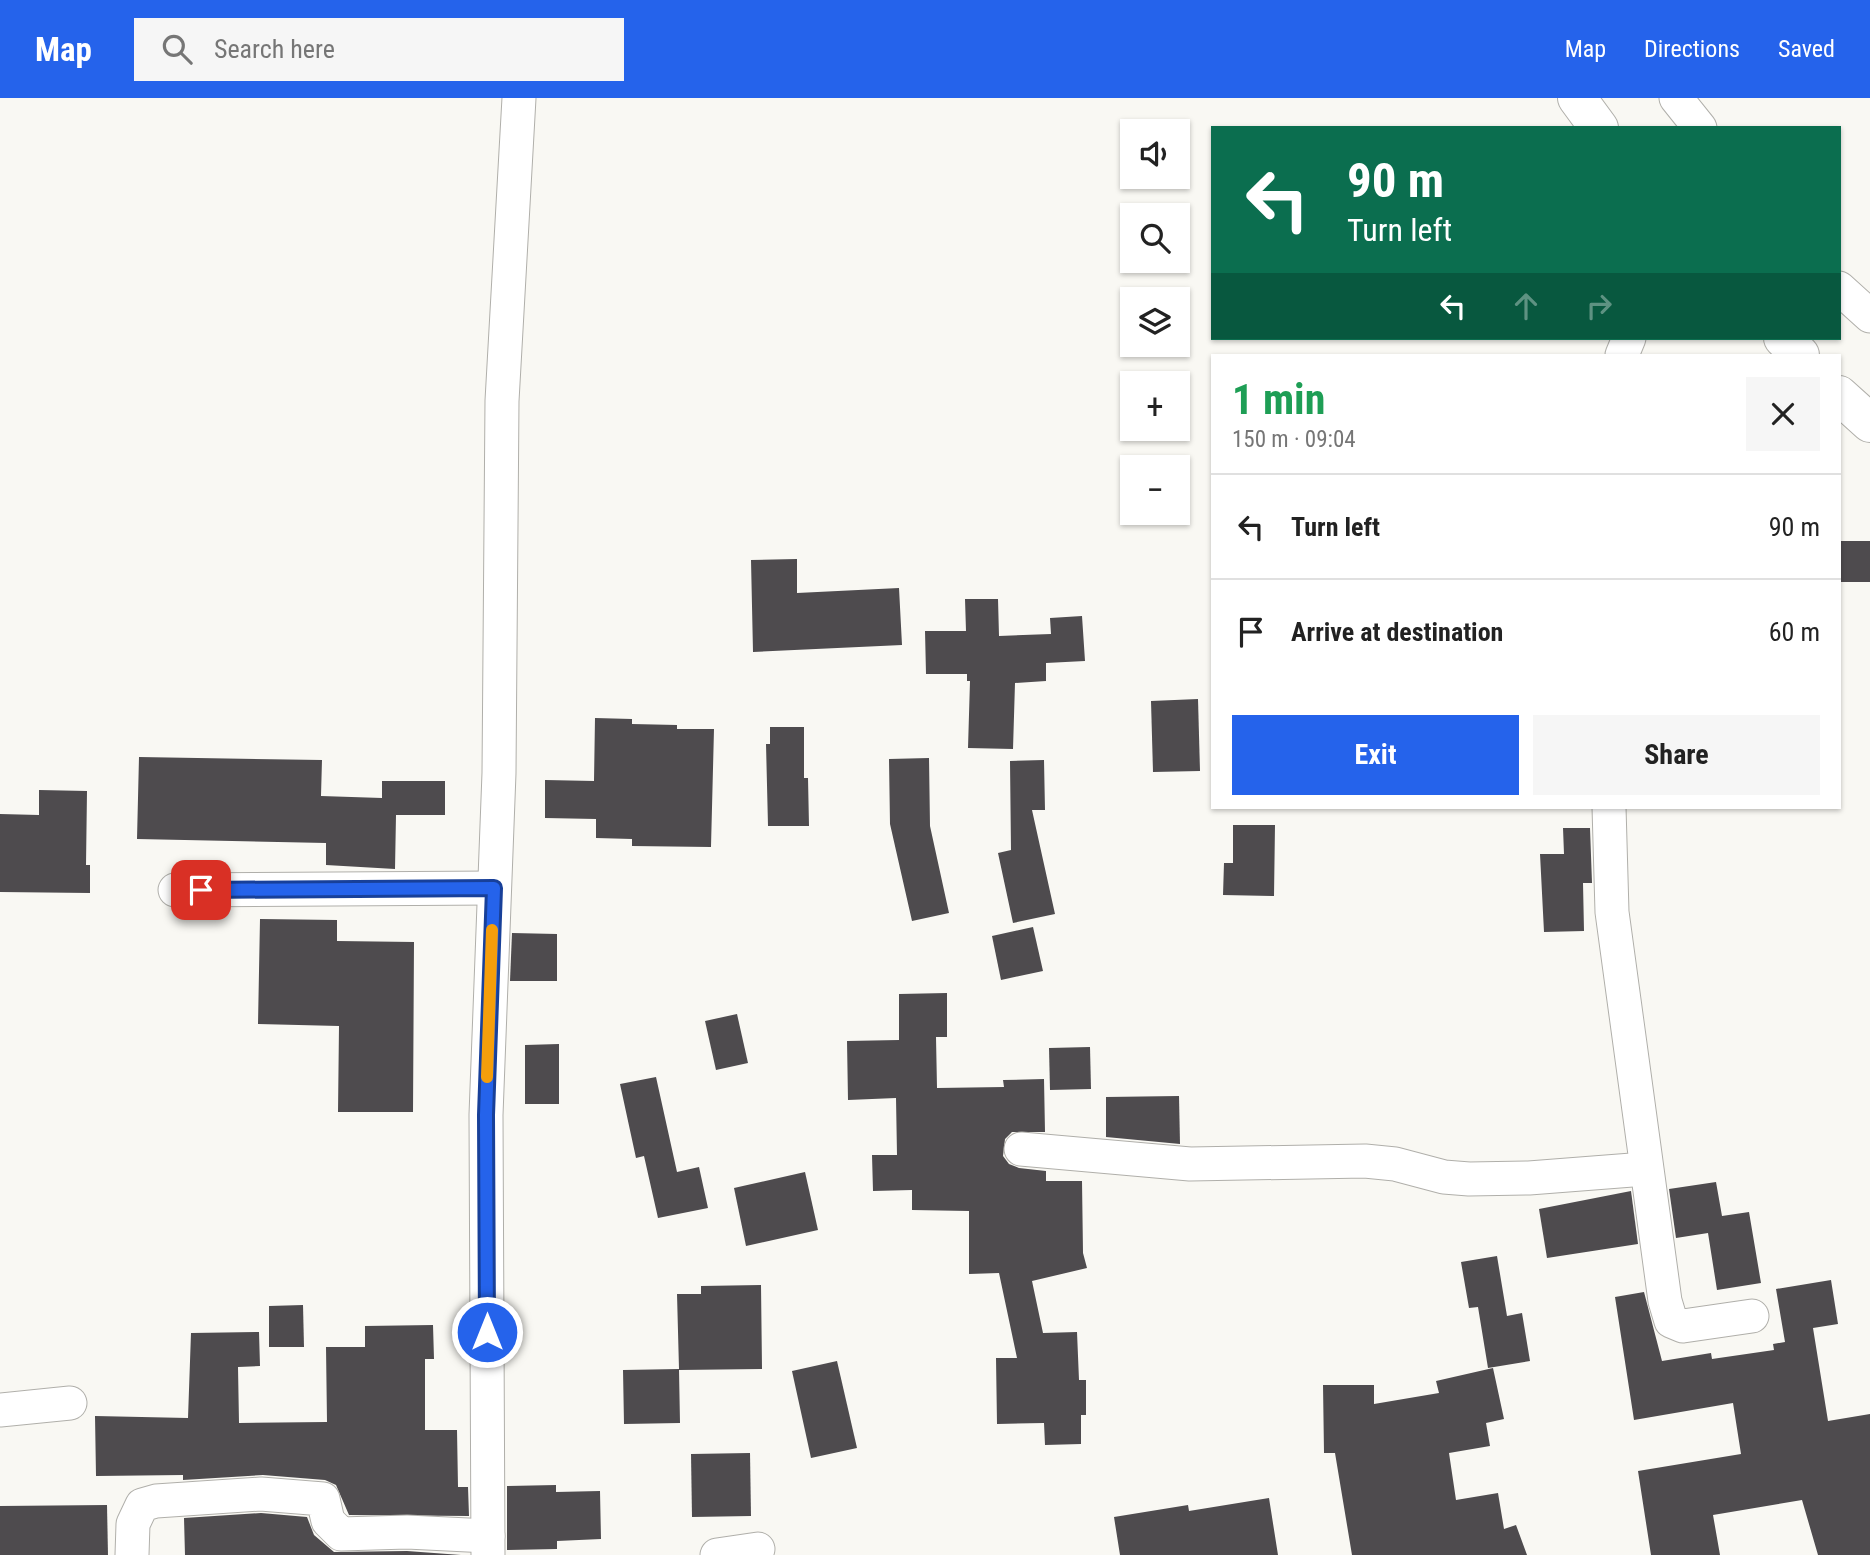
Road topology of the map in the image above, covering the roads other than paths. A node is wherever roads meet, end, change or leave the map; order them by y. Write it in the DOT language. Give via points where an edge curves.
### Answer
graph roads {
  1 [pos="519,98"];
  2 [pos="1577,98"];
  3 [pos="1676,98"];
  4 [pos="1598,126"];
  5 [pos="1698,126"];
  6 [pos="1841,290"];
  7 [pos="1870,316"];
  8 [pos="1785,340"];
  9 [pos="1799,354"];
  10 [pos="1841,397"];
  11 [pos="1870,423"];
  12 [pos="1609,809"];
  13 [pos="494,888"];
  14 [pos="174,890"];
  15 [pos="1021,1149"];
  16 [pos="1645,1169"];
  17 [pos="1752,1316"];
  18 [pos="70,1403"];
  19 [pos="0,1410"];
  20 [pos="488,1546"];
  21 [pos="758,1549"];
  22 [pos="132,1555"];
  23 [pos="717,1555"];
  1 -- 13 [label="street" via="502,401"];
  2 -- 4 [label="main road"];
  3 -- 5 [label="street"];
  6 -- 7 [label="street"];
  8 -- 9 [label="main road"];
  10 -- 11 [label="main road"];
  12 -- 16 [label="street" via="1612,912"];
  13 -- 14 [label="street"];
  13 -- 20 [label="street" via="486,1115"];
  15 -- 16 [label="street" via="1190,1164 1365,1161 1469,1179"];
  16 -- 17 [label="street" via="1671,1321 1684,1326"];
  18 -- 19 [label="street"];
  20 -- 22 [label="street" via="407,1532 347,1536 328,1521 323,1499 261,1494 142,1505 133,1524"];
  21 -- 23 [label="street"];
}
